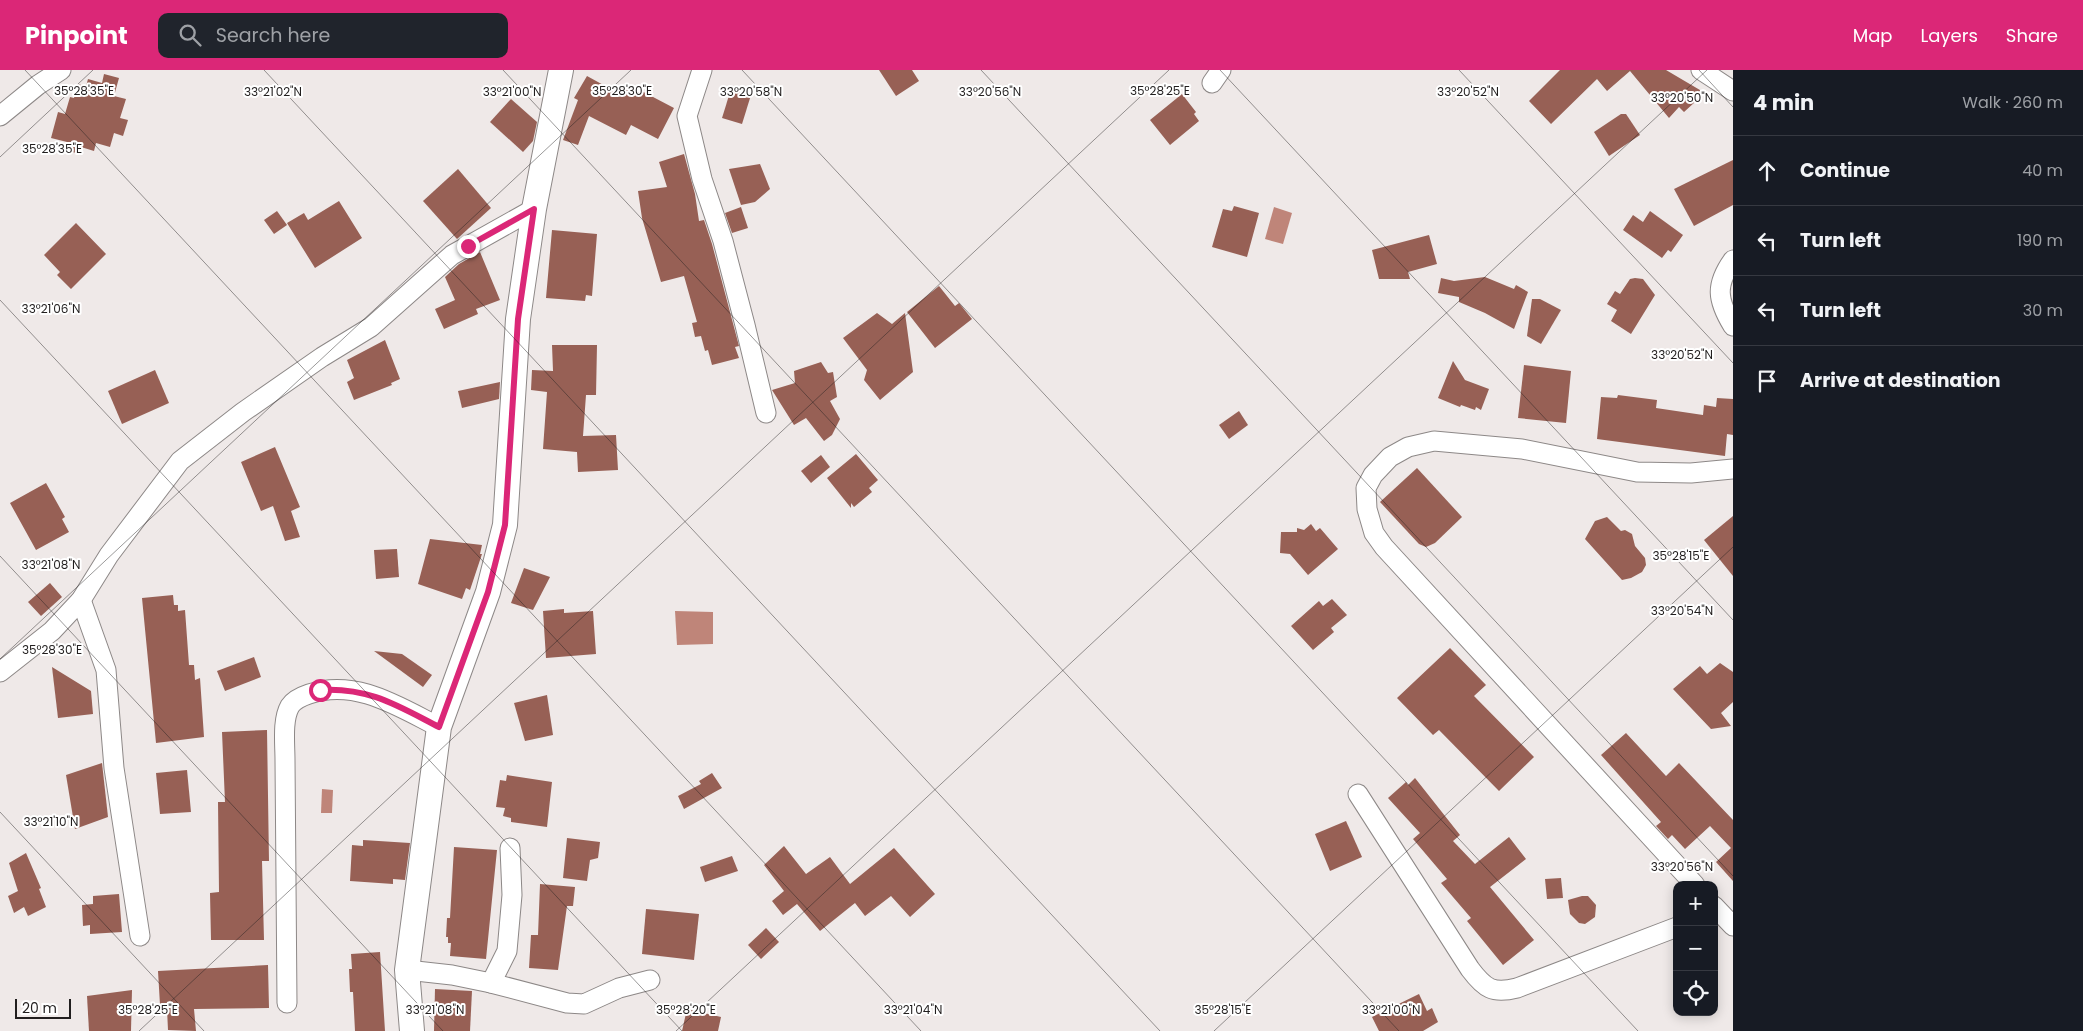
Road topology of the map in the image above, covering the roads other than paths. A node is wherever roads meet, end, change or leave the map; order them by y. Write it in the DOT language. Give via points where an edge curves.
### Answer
graph roads {
  1 [pos="61,70"];
  2 [pos="561,70"];
  3 [pos="702,70"];
  4 [pos="1701,70"];
  5 [pos="1733,91"];
  6 [pos="0,116"];
  7 [pos="534,209"];
  8 [pos="1733,260"];
  9 [pos="1733,326"];
  10 [pos="766,413"];
  11 [pos="1733,469"];
  12 [pos="81,600"];
  13 [pos="0,672"];
  14 [pos="439,727"];
  15 [pos="1358,794"];
  16 [pos="510,848"];
  17 [pos="1691,881"];
  18 [pos="1718,912"];
  19 [pos="1733,926"];
  20 [pos="1673,928"];
  21 [pos="140,936"];
  22 [pos="407,970"];
  23 [pos="650,980"];
  24 [pos="491,983"];
  25 [pos="287,1003"];
  26 [pos="412,1031"];
  1 -- 6 [label="street"];
  2 -- 7 [label="street"];
  3 -- 10 [label="street" via="688,116"];
  4 -- 5 [label="street"];
  7 -- 12 [label="street" via="452,255 371,327 243,412 180,461"];
  7 -- 14 [label="street" via="518,319 505,525 488,592"];
  8 -- 9 [label="street" via="1720,279 1720,295"];
  11 -- 17 [label="street" via="1691,473 1637,472 1522,449 1434,441 1408,447 1390,457 1366,488 1374,533 1384,547"];
  12 -- 13 [label="street" via="52,631"];
  12 -- 21 [label="street" via="106,670 114,768"];
  14 -- 22 [label="street"];
  14 -- 25 [label="street" via="377,696 340,689 320,690 301,697 290,706 286,720 285,760"];
  15 -- 20 [label="street" via="1470,969 1490,989 1502,992 1517,988"];
  16 -- 24 [label="street" via="512,895 507,951"];
  18 -- 19 [label="street"];
  22 -- 24 [label="street"];
  22 -- 26 [label="street"];
  23 -- 24 [label="street" via="619,988 584,1004 566,1003"];
}
